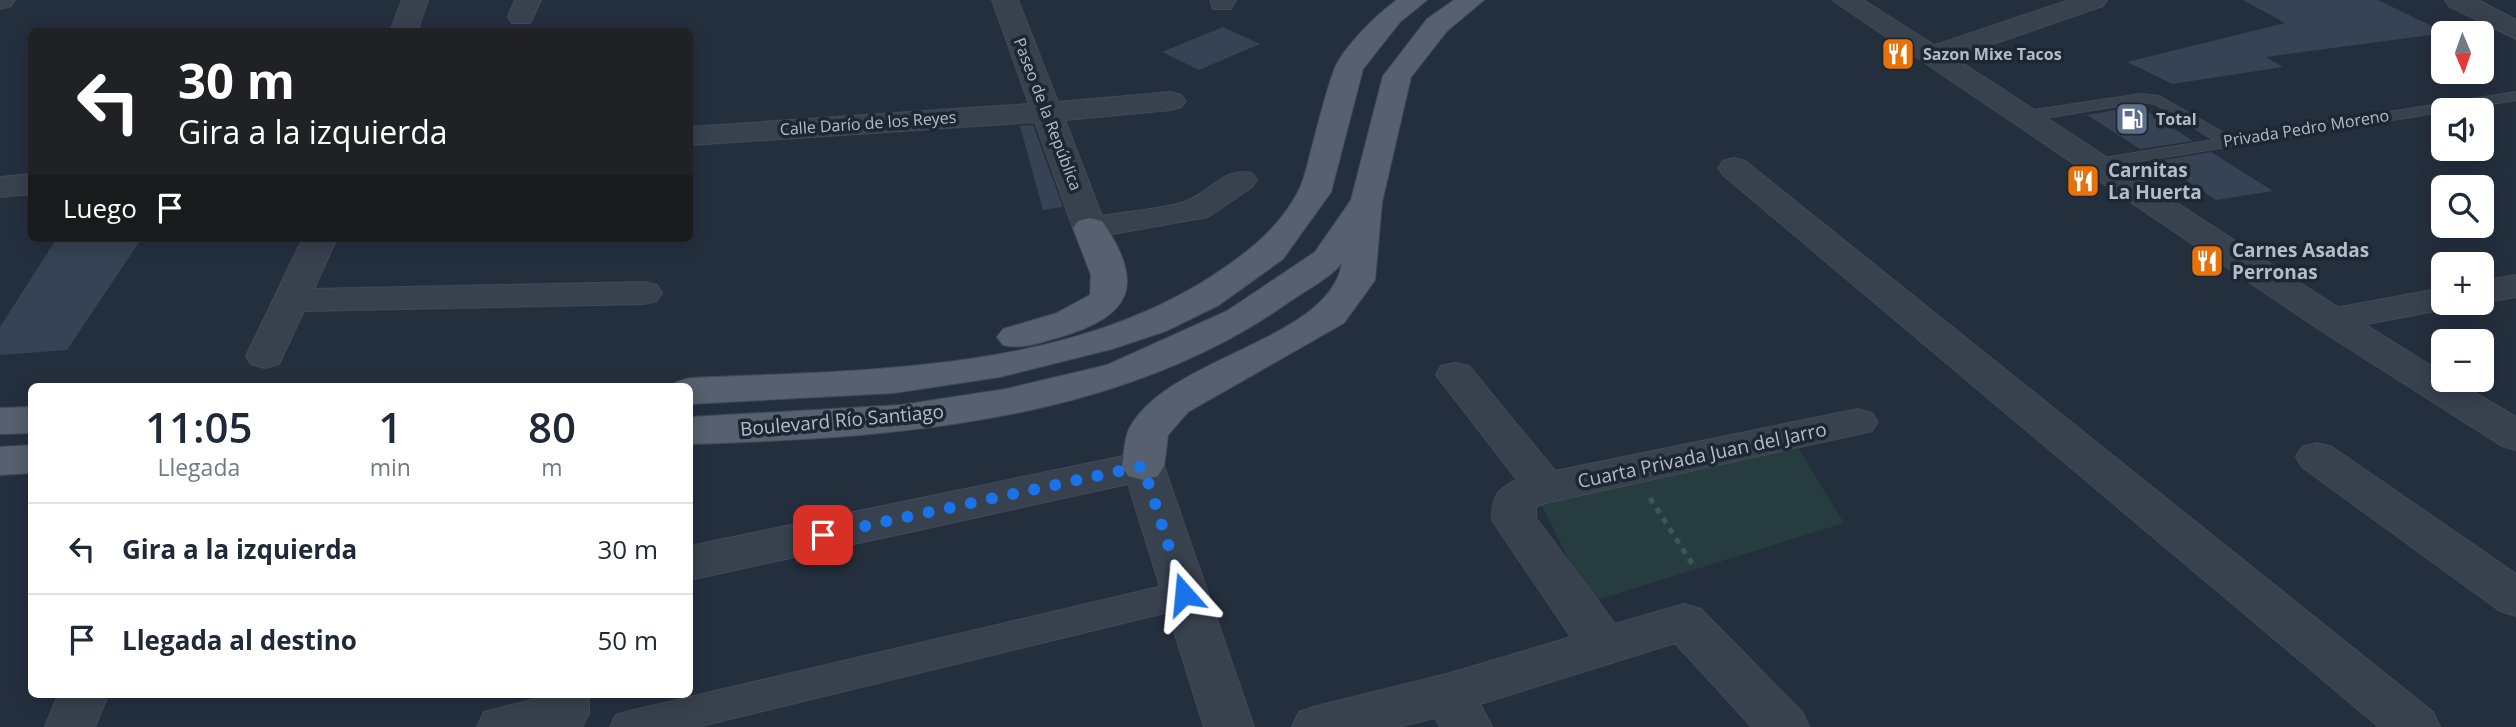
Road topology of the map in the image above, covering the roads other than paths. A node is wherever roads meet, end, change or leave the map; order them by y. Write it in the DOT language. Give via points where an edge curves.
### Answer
graph roads {
  1 [pos="415,0"];
  2 [pos="1005,0"];
  3 [pos="1415,0"];
  4 [pos="1471,0"];
  5 [pos="1845,0"];
  6 [pos="2086,1"];
  7 [pos="2462,2"];
  8 [pos="2003,6"];
  9 [pos="2516,6"];
  10 [pos="2028,20"];
  11 [pos="404,28"];
  12 [pos="2516,31"];
  13 [pos="1934,55"];
  14 [pos="2516,96"];
  15 [pos="1171,101"];
  16 [pos="1046,110"];
  17 [pos="2027,116"];
  18 [pos="693,136"];
  19 [pos="2225,140"];
  20 [pos="2097,163"];
  21 [pos="1734,168"];
  22 [pos="1241,180"];
  23 [pos="28,184"];
  24 [pos="0,187"];
  25 [pos="1367,200"];
  26 [pos="1090,228"];
  27 [pos="318,242"];
  28 [pos="2516,286"];
  29 [pos="2494,290"];
  30 [pos="644,293"];
  31 [pos="293,300"];
  32 [pos="2431,301"];
  33 [pos="2330,320"];
  34 [pos="265,356"];
  35 [pos="1455,375"];
  36 [pos="894,381"];
  37 [pos="693,391"];
  38 [pos="28,420"];
  39 [pos="0,421"];
  40 [pos="1858,422"];
  41 [pos="693,431"];
  42 [pos="2516,436"];
  43 [pos="2317,457"];
  44 [pos="28,459"];
  45 [pos="0,461"];
  46 [pos="1143,466"];
  47 [pos="1546,488"];
  48 [pos="693,563"];
  49 [pos="1184,594"];
  50 [pos="2516,598"];
  51 [pos="1603,645"];
  52 [pos="82,698"];
  53 [pos="1457,711"];
  54 [pos="565,712"];
  55 [pos="70,727"];
  56 [pos="502,727"];
  57 [pos="630,727"];
  58 [pos="1229,727"];
  59 [pos="1317,727"];
  60 [pos="1784,727"];
  61 [pos="2415,727"];
  1 -- 11 [label="street"];
  2 -- 16 [label="street, Paseo de la República"];
  3 -- 36 [label="main road, Boulevard Río Santiago" via="1391,16 1349,68 1315,192 1271,253 1206,297 1143,327 1000,365"];
  4 -- 25 [label="main road, Boulevard Río Santiago" via="1437,25 1397,76"];
  5 -- 13 [label="street"];
  6 -- 10 [label="street"];
  7 -- 9 [label="street"];
  7 -- 12 [label="street"];
  8 -- 10 [label="street"];
  10 -- 13 [label="street"];
  13 -- 17 [label="street"];
  14 -- 19 [label="lane, Privada Pedro Moreno"];
  15 -- 16 [label="street, Calle Darío de los Reyes"];
  16 -- 18 [label="street, Calle Darío de los Reyes"];
  16 -- 26 [label="street, Paseo de la República"];
  17 -- 19 [label="lane" via="2141,98 2159,100"];
  17 -- 20 [label="street"];
  19 -- 20 [label="lane, Privada Pedro Moreno"];
  20 -- 33 [label="street"];
  21 -- 61 [label="street"];
  22 -- 26 [label="street" via="1196,211"];
  23 -- 24 [label="street"];
  25 -- 41 [label="main road, Boulevard Río Santiago" via="1316,267 1240,319 1119,374 1006,402 901,418"];
  25 -- 46 [label="main road" via="1357,280 1331,315 1174,403 1148,432"];
  26 -- 36 [label="main road" via="1109,278 1111,292 1104,305"];
  27 -- 31 [label="street"];
  28 -- 29 [label="street"];
  30 -- 31 [label="street"];
  31 -- 34 [label="street"];
  32 -- 33 [label="street"];
  33 -- 42 [label="street"];
  35 -- 47 [label="street"];
  36 -- 37 [label="main road, Boulevard Río Santiago"];
  38 -- 39 [label="main road"];
  40 -- 47 [label="street, Cuarta Privada Juan del Jarro"];
  43 -- 50 [label="street"];
  44 -- 45 [label="main road"];
  46 -- 48 [label="street"];
  46 -- 49 [label="street"];
  47 -- 51 [label="street, Cuarta Privada Juan del Jarro" via="1514,500 1514,520"];
  49 -- 57 [label="street"];
  49 -- 58 [label="street"];
  51 -- 53 [label="street"];
  51 -- 60 [label="street" via="1684,622"];
  52 -- 55 [label="street"];
  53 -- 59 [label="street"];
  54 -- 56 [label="street"];
}
